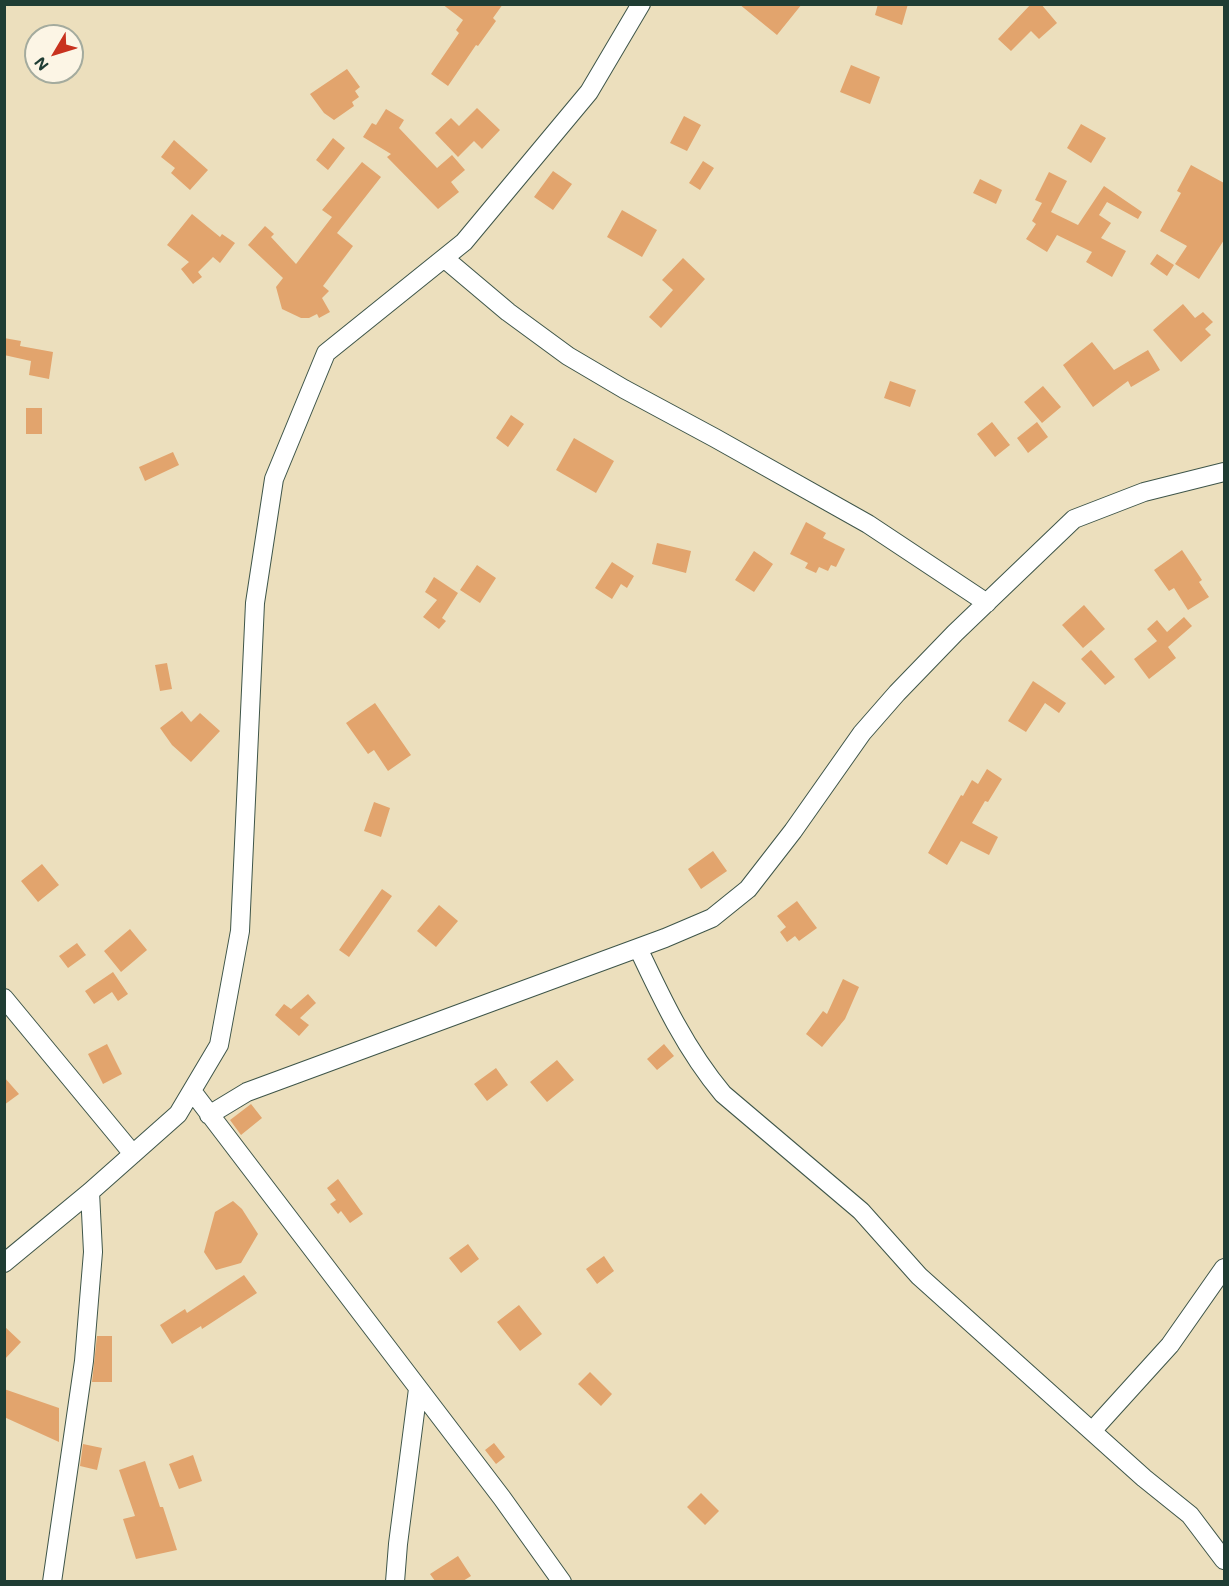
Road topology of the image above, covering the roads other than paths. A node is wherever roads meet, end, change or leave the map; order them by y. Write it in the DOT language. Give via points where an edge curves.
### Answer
graph roads {
  1 [pos="640,4"];
  2 [pos="444,258"];
  3 [pos="1224,472"];
  4 [pos="987,603"];
  5 [pos="638,948"];
  6 [pos="4,998"];
  7 [pos="192,1091"];
  8 [pos="209,1115"];
  9 [pos="133,1154"];
  10 [pos="90,1192"];
  11 [pos="4,1263"];
  12 [pos="1224,1268"];
  13 [pos="418,1389"];
  14 [pos="1092,1431"];
  15 [pos="1224,1560"];
  16 [pos="52,1581"];
  17 [pos="395,1581"];
  18 [pos="562,1581"];
  1 -- 2 [label="street" via="589,92 464,242"];
  2 -- 4 [label="street" via="568,356 868,524"];
  2 -- 7 [label="street" via="326,353 274,479 255,603 240,931 219,1045"];
  3 -- 4 [label="street" via="1144,492 1074,519"];
  4 -- 5 [label="street" via="862,734 748,889 712,918"];
  5 -- 8 [label="street" via="247,1092"];
  5 -- 14 [label="street" via="678,1030 723,1094 861,1211 919,1276"];
  6 -- 9 [label="street"];
  7 -- 8 [label="street"];
  7 -- 9 [label="street" via="178,1114"];
  8 -- 13 [label="street"];
  9 -- 10 [label="street"];
  10 -- 11 [label="street"];
  10 -- 16 [label="street" via="93,1252 84,1361"];
  12 -- 14 [label="street" via="1170,1345"];
  13 -- 17 [label="street"];
  13 -- 18 [label="street"];
  14 -- 15 [label="street" via="1190,1515"];
}
